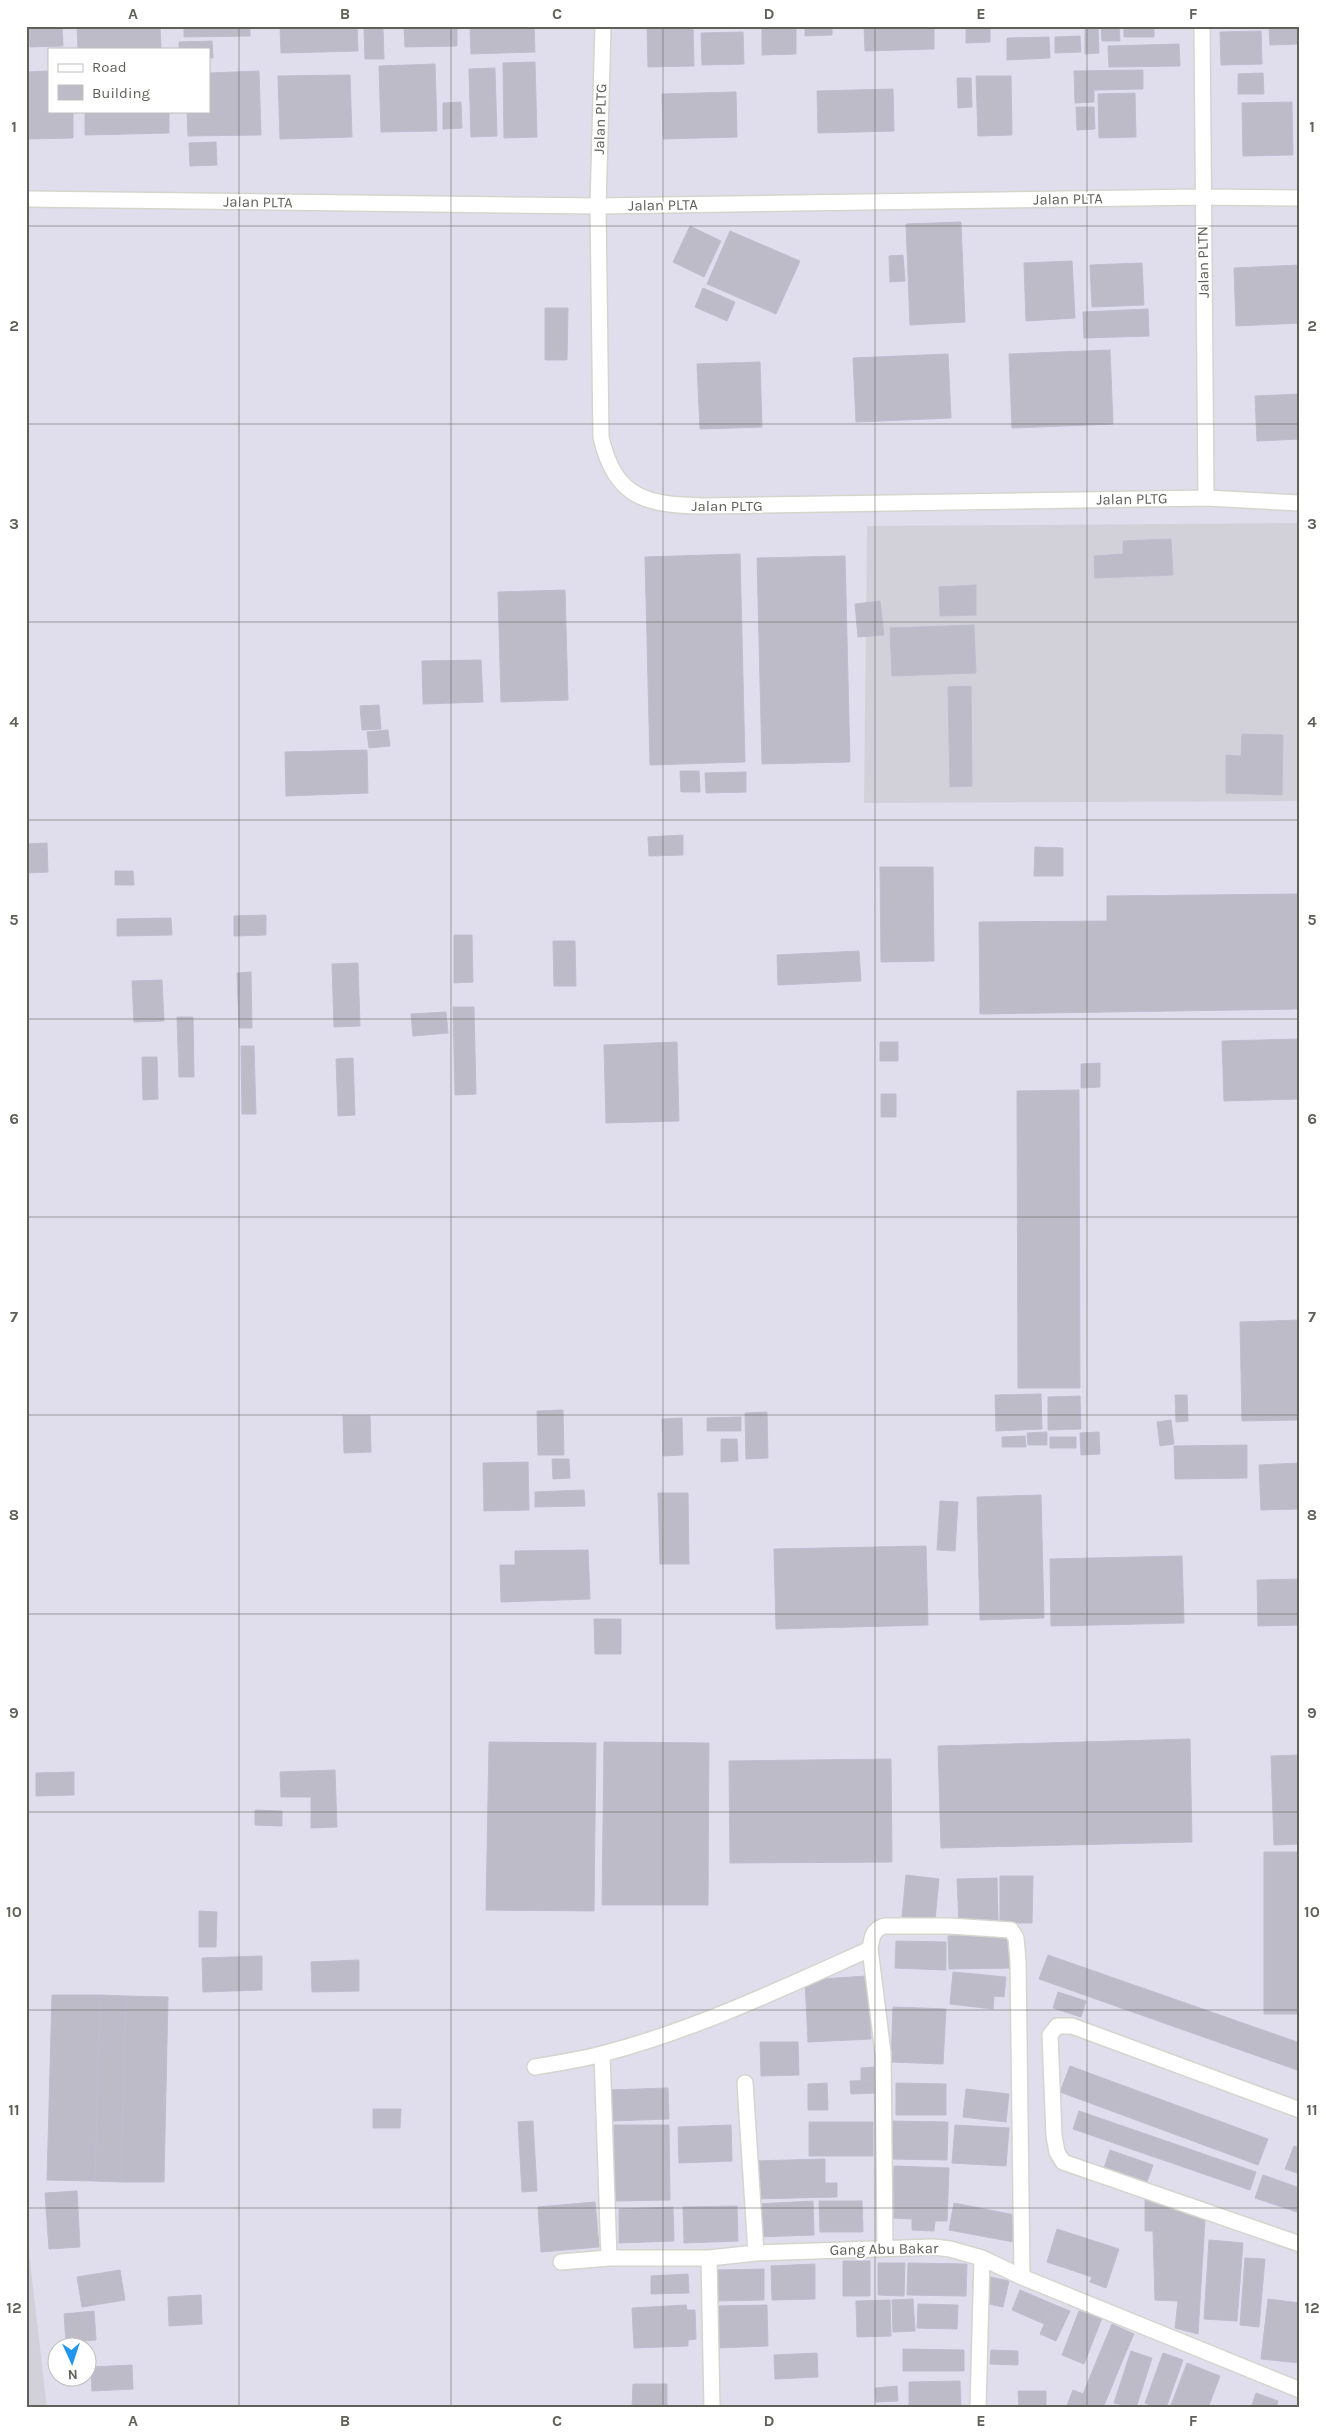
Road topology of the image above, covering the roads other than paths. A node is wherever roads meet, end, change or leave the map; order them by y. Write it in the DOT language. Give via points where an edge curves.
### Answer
graph roads {
  1 [pos="603,26"];
  2 [pos="1202,26"];
  3 [pos="1202,197"];
  4 [pos="1300,198"];
  5 [pos="26,199"];
  6 [pos="598,206"];
  7 [pos="1206,498"];
  8 [pos="1300,503"];
  9 [pos="870,1950"];
  10 [pos="602,2054"];
  11 [pos="535,2067"];
  12 [pos="745,2083"];
  13 [pos="1300,2110"];
  14 [pos="1300,2244"];
  15 [pos="886,2248"];
  16 [pos="756,2253"];
  17 [pos="609,2258"];
  18 [pos="709,2258"];
  19 [pos="982,2258"];
  20 [pos="561,2262"];
  21 [pos="1022,2277"];
  22 [pos="1300,2390"];
  23 [pos="712,2408"];
  24 [pos="978,2408"];
  1 -- 6 [label="street, Jalan PLTG"];
  2 -- 3 [label="street, Jalan PLTN"];
  3 -- 4 [label="street, Jalan PLTA"];
  3 -- 6 [label="street, Jalan PLTA"];
  3 -- 7 [label="street, Jalan PLTN"];
  5 -- 6 [label="street, Jalan PLTA"];
  6 -- 7 [label="street, Jalan PLTG" via="602,437 613,470 634,494 668,506"];
  7 -- 8 [label="street, Jalan PLTG"];
  9 -- 10 [label="street" via="680,2030"];
  9 -- 15 [label="street" via="883,2053"];
  9 -- 21 [label="street" via="872,1935 877,1928 884,1926 998,1928 1011,1930 1016,1938"];
  10 -- 11 [label="street"];
  10 -- 17 [label="street"];
  12 -- 16 [label="street"];
  13 -- 14 [label="street" via="1072,2026 1057,2026 1050,2035 1054,2136 1057,2152 1064,2162"];
  15 -- 16 [label="street, Gang Abu Bakar"];
  15 -- 19 [label="street, Gang Abu Bakar" via="950,2249"];
  16 -- 18 [label="street, Gang Abu Bakar"];
  17 -- 18 [label="street, Gang Abu Bakar"];
  17 -- 20 [label="street, Gang Abu Bakar"];
  18 -- 23 [label="street"];
  19 -- 21 [label="street, Gang Abu Bakar"];
  19 -- 24 [label="street"];
  21 -- 22 [label="street, Gang Abu Bakar"];
}
